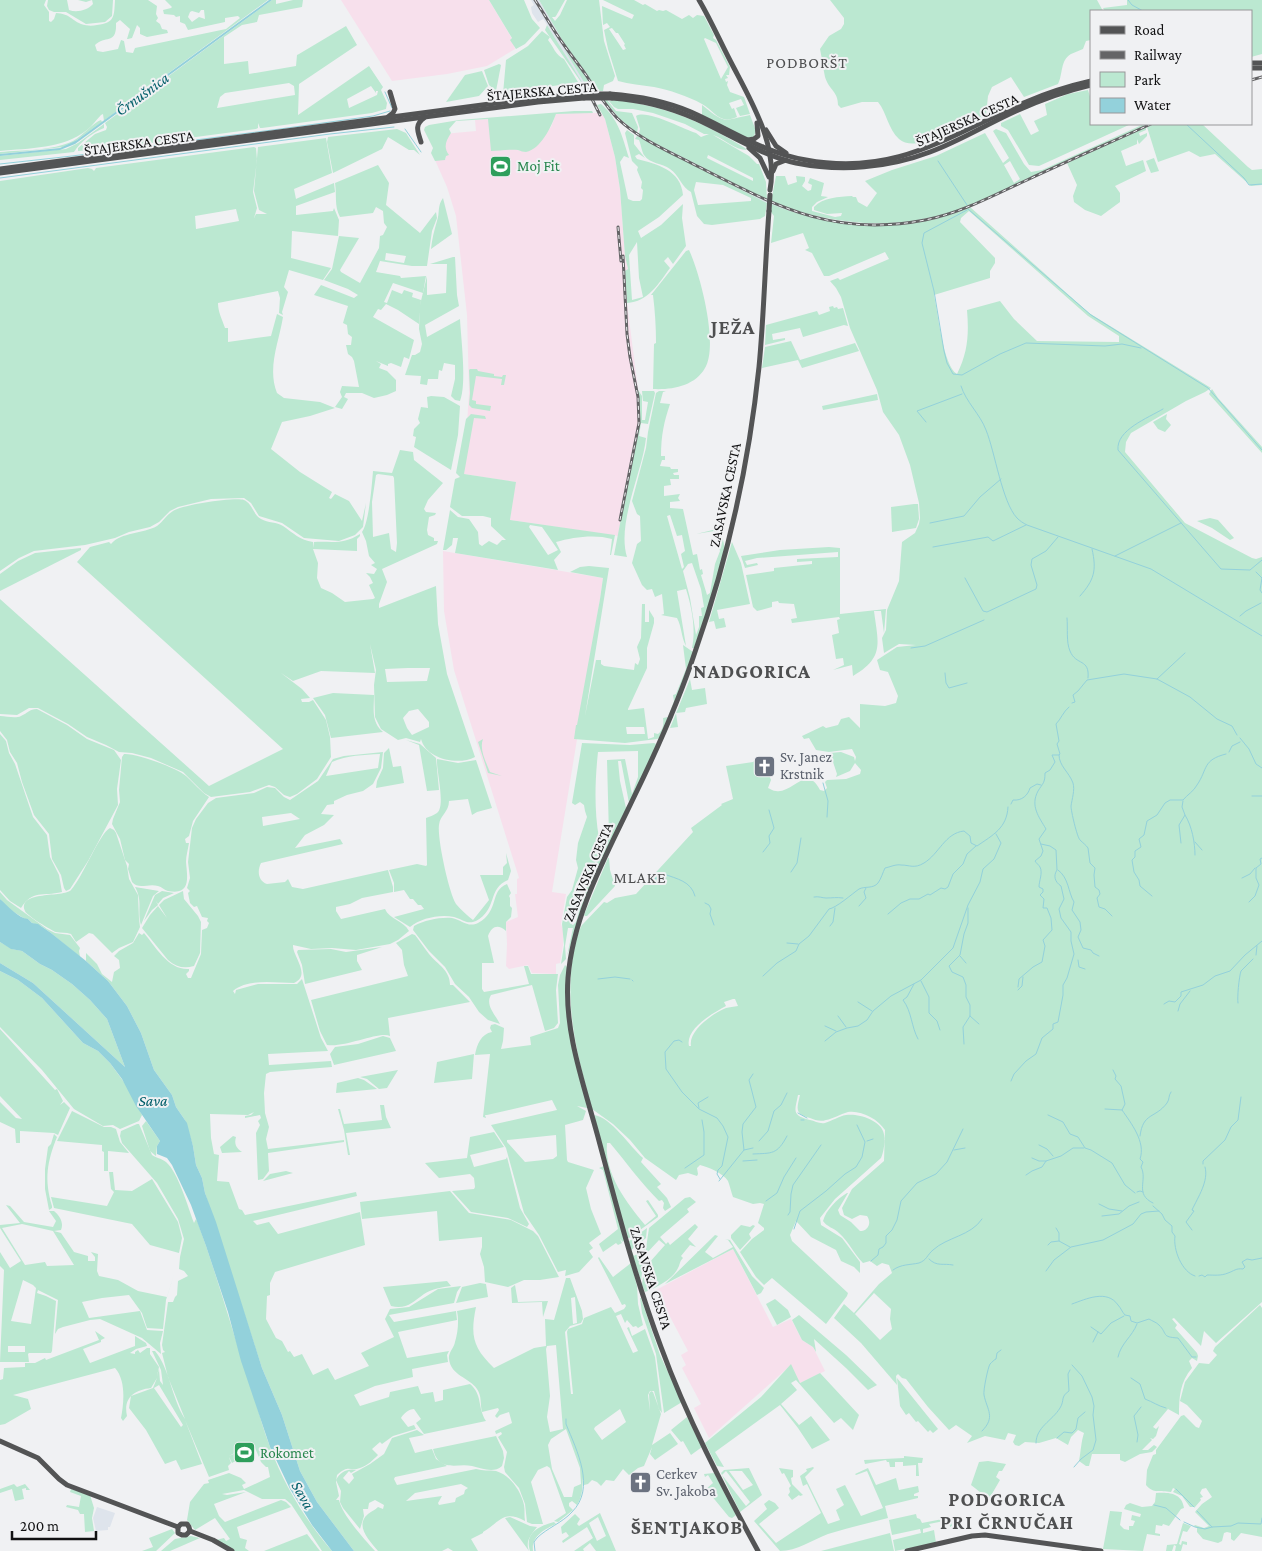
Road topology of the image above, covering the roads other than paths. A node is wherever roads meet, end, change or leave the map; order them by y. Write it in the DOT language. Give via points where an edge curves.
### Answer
graph roads {
  1 [pos="699,0"];
  2 [pos="734,69"];
  3 [pos="1090,83"];
  4 [pos="1090,83"];
  5 [pos="390,92"];
  6 [pos="583,96"];
  7 [pos="611,96"];
  8 [pos="758,116"];
  9 [pos="385,118"];
  10 [pos="425,118"];
  11 [pos="758,123"];
  12 [pos="736,139"];
  13 [pos="748,140"];
  14 [pos="421,142"];
  15 [pos="767,151"];
  16 [pos="792,157"];
  17 [pos="786,160"];
  18 [pos="0,169"];
  19 [pos="0,173"];
  20 [pos="770,179"];
  21 [pos="0,1441"];
  22 [pos="178,1527"];
  23 [pos="190,1531"];
  24 [pos="232,1551"];
  25 [pos="758,1551"];
  26 [pos="907,1551"];
  27 [pos="1101,1551"];
  1 -- 2 [label="main road"];
  2 -- 8 [label="main road"];
  2 -- 11 [label="main road"];
  3 -- 16 [label="main road, ŠTAJERSKA CESTA" via="1031,100 908,155 850,164"];
  4 -- 17 [label="main road, ŠTAJERSKA CESTA" via="1032,104 944,146 904,160 852,168"];
  5 -- 9 [label="main road" via="395,110"];
  6 -- 7 [label="main road, ŠTAJERSKA CESTA, bridge"];
  6 -- 9 [label="main road, ŠTAJERSKA CESTA" via="535,98"];
  6 -- 10 [label="main road, ŠTAJERSKA CESTA"];
  7 -- 12 [label="main road, ŠTAJERSKA CESTA" via="673,110"];
  7 -- 13 [label="main road, ŠTAJERSKA CESTA" via="643,98 674,106"];
  8 -- 15 [label="main road"];
  8 -- 16 [label="main road" via="776,146"];
  9 -- 18 [label="main road, ŠTAJERSKA CESTA"];
  10 -- 14 [label="main road" via="417,126"];
  10 -- 19 [label="main road, ŠTAJERSKA CESTA"];
  11 -- 13 [label="main road" via="758,136"];
  11 -- 15 [label="main road"];
  12 -- 15 [label="main road, ŠTAJERSKA CESTA"];
  12 -- 20 [label="main road" via="757,154"];
  13 -- 15 [label="main road, ŠTAJERSKA CESTA"];
  15 -- 16 [label="main road, ŠTAJERSKA CESTA"];
  15 -- 17 [label="main road, ŠTAJERSKA CESTA"];
  15 -- 20 [label="main road, ZASAVSKA CESTA"];
  17 -- 20 [label="main road" via="774,165 774,177"];
  20 -- 25 [label="main road, ZASAVSKA CESTA, bridge" via="758,374 750,434 729,539 699,642 679,696 580,916 568,992 578,1063 626,1242 652,1323 676,1388"];
  21 -- 22 [label="main road" via="38,1458 67,1485"];
  22 -- 23 [label="main road" via="187,1524"];
  22 -- 23 [label="main road" via="178,1533 182,1535"];
  23 -- 24 [label="main road"];
  26 -- 27 [label="main road" via="986,1535"];
}
